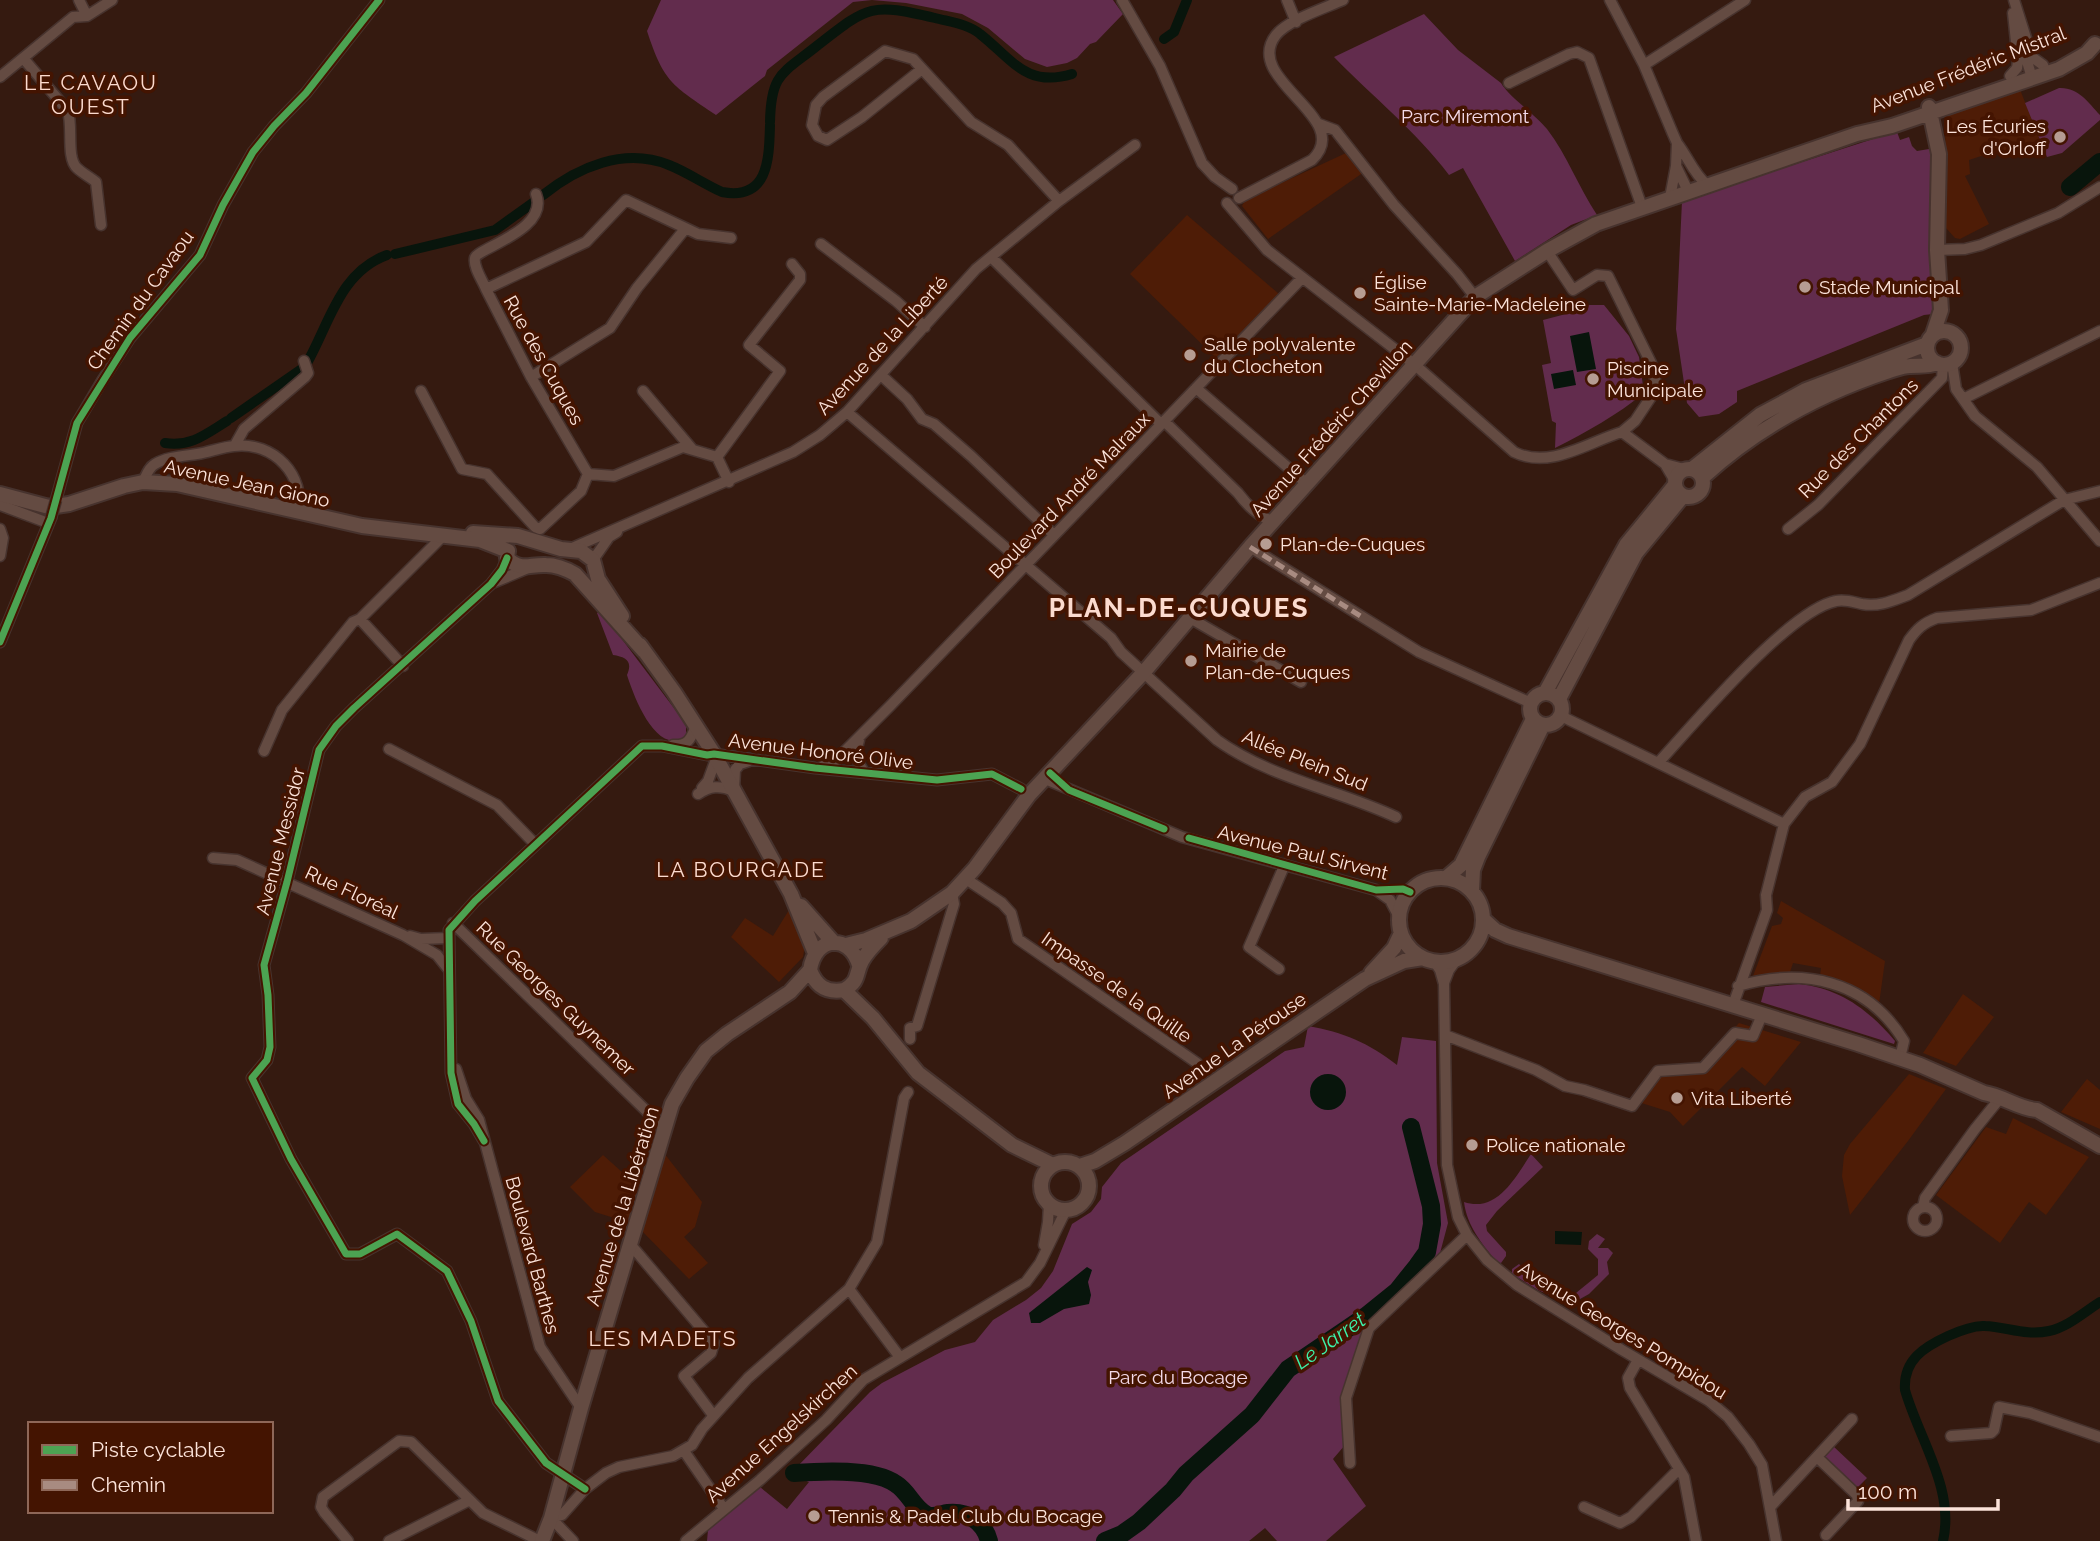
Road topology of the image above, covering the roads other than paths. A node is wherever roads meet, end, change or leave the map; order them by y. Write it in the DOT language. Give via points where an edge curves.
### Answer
graph roads {
  1 [pos="79,0"];
  2 [pos="112,0"];
  3 [pos="379,0"];
  4 [pos="1122,0"];
  5 [pos="1287,0"];
  6 [pos="1343,0"];
  7 [pos="1610,0"];
  8 [pos="1745,0"];
  9 [pos="2012,0"];
  10 [pos="87,16"];
  11 [pos="2015,21"];
  12 [pos="1296,22"];
  13 [pos="2097,42"];
  14 [pos="23,58"];
  15 [pos="1644,65"];
  16 [pos="922,69"];
  17 [pos="2037,72"];
  18 [pos="2010,76"];
  19 [pos="0,77"];
  20 [pos="1509,83"];
  21 [pos="1930,109"];
  22 [pos="1913,115"];
  23 [pos="1319,124"];
  24 [pos="1676,143"];
  25 [pos="1135,145"];
  26 [pos="1939,153"];
  27 [pos="1676,166"];
  28 [pos="1696,185"];
  29 [pos="2100,187"];
  30 [pos="1233,196"];
  31 [pos="538,198"];
  32 [pos="1670,198"];
  33 [pos="1059,201"];
  34 [pos="1642,207"];
  35 [pos="101,225"];
  36 [pos="685,229"];
  37 [pos="731,238"];
  38 [pos="821,244"];
  39 [pos="1937,250"];
  40 [pos="1547,251"];
  41 [pos="991,257"];
  42 [pos="792,264"];
  43 [pos="1302,278"];
  44 [pos="486,289"];
  45 [pos="1475,297"];
  46 [pos="1941,310"];
  47 [pos="925,327"];
  48 [pos="2100,331"];
  49 [pos="1952,332"];
  50 [pos="1930,339"];
  51 [pos="1414,364"];
  52 [pos="1944,364"];
  53 [pos="305,365"];
  54 [pos="881,375"];
  55 [pos="531,377"];
  56 [pos="1196,388"];
  57 [pos="421,391"];
  58 [pos="643,391"];
  59 [pos="1963,399"];
  60 [pos="847,412"];
  61 [pos="1162,423"];
  62 [pos="1622,432"];
  63 [pos="235,445"];
  64 [pos="692,450"];
  65 [pos="718,457"];
  66 [pos="1665,464"];
  67 [pos="1693,472"];
  68 [pos="588,474"];
  69 [pos="143,482"];
  70 [pos="729,482"];
  71 [pos="1307,484"];
  72 [pos="1677,487"];
  73 [pos="2100,491"];
  74 [pos="0,494"];
  75 [pos="2064,500"];
  76 [pos="0,505"];
  77 [pos="51,512"];
  78 [pos="298,513"];
  79 [pos="1273,521"];
  80 [pos="627,526"];
  81 [pos="0,528"];
  82 [pos="1788,529"];
  83 [pos="397,530"];
  84 [pos="1054,534"];
  85 [pos="443,536"];
  86 [pos="517,536"];
  87 [pos="2100,541"];
  88 [pos="1251,547"];
  89 [pos="569,549"];
  90 [pos="507,554"];
  91 [pos="0,556"];
  92 [pos="593,562"];
  93 [pos="1026,565"];
  94 [pos="526,569"];
  95 [pos="575,574"];
  96 [pos="2100,583"];
  97 [pos="491,584"];
  98 [pos="1190,618"];
  99 [pos="360,619"];
  100 [pos="0,642"];
  101 [pos="644,651"];
  102 [pos="403,666"];
  103 [pos="1144,673"];
  104 [pos="1301,682"];
  105 [pos="1552,696"];
  106 [pos="1531,703"];
  107 [pos="1561,716"];
  108 [pos="1538,722"];
  109 [pos="696,726"];
  110 [pos="860,736"];
  111 [pos="662,746"];
  112 [pos="389,749"];
  113 [pos="264,751"];
  114 [pos="715,756"];
  115 [pos="760,761"];
  116 [pos="1659,762"];
  117 [pos="815,768"];
  118 [pos="864,772"];
  119 [pos="1045,779"];
  120 [pos="1021,789"];
  121 [pos="734,791"];
  122 [pos="1396,817"];
  123 [pos="1784,824"];
  124 [pos="536,844"];
  125 [pos="213,858"];
  126 [pos="1285,864"];
  127 [pos="1446,878"];
  128 [pos="965,879"];
  129 [pos="287,882"];
  130 [pos="1472,891"];
  131 [pos="952,893"];
  132 [pos="791,894"];
  133 [pos="1399,917"];
  134 [pos="1484,920"];
  135 [pos="453,923"];
  136 [pos="887,932"];
  137 [pos="1401,933"];
  138 [pos="403,935"];
  139 [pos="448,938"];
  140 [pos="1478,942"];
  141 [pos="840,944"];
  142 [pos="1535,944"];
  143 [pos="815,953"];
  144 [pos="1457,959"];
  145 [pos="1429,960"];
  146 [pos="1279,969"];
  147 [pos="449,970"];
  148 [pos="810,970"];
  149 [pos="858,972"];
  150 [pos="1365,979"];
  151 [pos="1444,984"];
  152 [pos="819,986"];
  153 [pos="1738,986"];
  154 [pos="844,990"];
  155 [pos="790,992"];
  156 [pos="1732,1004"];
  157 [pos="1762,1015"];
  158 [pos="873,1018"];
  159 [pos="1445,1035"];
  160 [pos="910,1039"];
  161 [pos="1900,1058"];
  162 [pos="1197,1063"];
  163 [pos="908,1092"];
  164 [pos="1999,1096"];
  165 [pos="664,1128"];
  166 [pos="1125,1143"];
  167 [pos="2094,1143"];
  168 [pos="1012,1145"];
  169 [pos="1053,1165"];
  170 [pos="1080,1166"];
  171 [pos="1042,1179"];
  172 [pos="1089,1184"];
  173 [pos="1049,1204"];
  174 [pos="1926,1208"];
  175 [pos="1066,1210"];
  176 [pos="1467,1235"];
  177 [pos="630,1244"];
  178 [pos="1040,1263"];
  179 [pos="849,1289"];
  180 [pos="899,1356"];
  181 [pos="1638,1360"];
  182 [pos="581,1408"];
  183 [pos="713,1415"];
  184 [pos="1852,1419"];
  185 [pos="1951,1436"];
  186 [pos="2100,1437"];
  187 [pos="684,1451"];
  188 [pos="1817,1457"];
  189 [pos="1350,1463"];
  190 [pos="1679,1469"];
  191 [pos="563,1475"];
  192 [pos="585,1489"];
  193 [pos="468,1501"];
  194 [pos="1771,1506"];
  195 [pos="1584,1507"];
  196 [pos="724,1509"];
  197 [pos="551,1518"];
  198 [pos="1826,1535"];
  199 [pos="348,1541"];
  200 [pos="389,1541"];
  201 [pos="541,1541"];
  202 [pos="573,1541"];
  203 [pos="686,1541"];
  204 [pos="1696,1541"];
  205 [pos="1776,1541"];
  1 -- 10 [label="street"];
  2 -- 10 [label="street"];
  3 -- 77 [label="street, Chemin du Cavaou" via="253,152 200,255 130,338 76,424"];
  4 -- 30 [label="street" via="1160,66 1202,163"];
  5 -- 12 [label="street"];
  6 -- 12 [label="street"];
  7 -- 15 [label="street"];
  8 -- 15 [label="street"];
  9 -- 11 [label="street"];
  9 -- 17 [label="street"];
  10 -- 14 [label="street" via="73,17"];
  11 -- 17 [label="street"];
  11 -- 18 [label="street" via="2018,61"];
  12 -- 23 [label="street" via="1276,35 1270,60"];
  13 -- 17 [label="street, Avenue Frédéric Mistral"];
  14 -- 19 [label="street"];
  14 -- 35 [label="street" via="68,111 72,160 96,182"];
  15 -- 24 [label="street"];
  16 -- 16 [label="street" via="913,59 885,51 879,54 816,105 812,125 818,136 827,140"];
  16 -- 33 [label="street" via="971,121 1008,145"];
  17 -- 18 [label="street, Avenue Frédéric Mistral"];
  17 -- 21 [label="street, Avenue Frédéric Mistral"];
  18 -- 21 [label="street, Avenue Frédéric Mistral"];
  20 -- 34 [label="street" via="1577,52 1589,58"];
  21 -- 22 [label="street, Avenue Frédéric Mistral"];
  21 -- 26 [label="street"];
  22 -- 26 [label="street"];
  22 -- 28 [label="street, Avenue Frédéric Mistral"];
  23 -- 30 [label="street" via="1322,141 1316,157"];
  23 -- 45 [label="street" via="1335,130"];
  24 -- 27 [label="street"];
  24 -- 28 [label="street" via="1688,157"];
  25 -- 33 [label="street, Avenue de la Liberté"];
  26 -- 39 [label="street"];
  27 -- 28 [label="street"];
  27 -- 32 [label="street"];
  28 -- 32 [label="street, Avenue Frédéric Chevillon"];
  29 -- 39 [label="street" via="2058,213 1981,245"];
  30 -- 43 [label="street" via="1242,219 1267,250"];
  31 -- 44 [label="street" via="538,209 526,224 475,257"];
  32 -- 34 [label="street, Avenue Frédéric Chevillon"];
  33 -- 41 [label="street, Avenue de la Liberté"];
  34 -- 40 [label="street, Avenue Frédéric Chevillon" via="1596,224"];
  36 -- 37 [label="street, Rue des Cuques"];
  36 -- 44 [label="street, Rue des Cuques" via="626,200 586,242"];
  36 -- 55 [label="street" via="610,328"];
  38 -- 47 [label="street"];
  39 -- 46 [label="street"];
  40 -- 45 [label="street, Avenue Frédéric Chevillon"];
  40 -- 62 [label="street" via="1573,290 1597,275 1608,276 1651,363 1657,381 1655,394"];
  41 -- 47 [label="street, Avenue de la Liberté"];
  41 -- 61 [label="street"];
  42 -- 65 [label="street" via="800,280 748,345 780,371"];
  43 -- 51 [label="street"];
  43 -- 56 [label="street, Boulevard André Malraux"];
  44 -- 55 [label="street, Rue des Cuques"];
  45 -- 51 [label="street, Avenue Frédéric Chevillon"];
  46 -- 49 [label="street"];
  46 -- 50 [label="street"];
  47 -- 54 [label="street, Avenue de la Liberté"];
  48 -- 59 [label="street"];
  49 -- 50 [label="street" via="1942,331"];
  49 -- 52 [label="street" via="1960,340 1961,351 1956,360"];
  50 -- 52 [label="street" via="1928,355"];
  50 -- 67 [label="street" via="1806,390 1760,415"];
  51 -- 62 [label="street" via="1524,457 1547,458"];
  51 -- 71 [label="street, Avenue Frédéric Chevillon"];
  52 -- 59 [label="street"];
  52 -- 67 [label="street" via="1891,370 1811,401"];
  52 -- 82 [label="street, Rue des Chantons" via="1942,378 1818,505"];
  53 -- 63 [label="street" via="305,377 244,429"];
  54 -- 60 [label="street, Avenue de la Liberté"];
  54 -- 84 [label="street" via="922,419 971,456"];
  55 -- 68 [label="street, Rue des Cuques"];
  56 -- 61 [label="street, Boulevard André Malraux"];
  56 -- 71 [label="street"];
  57 -- 68 [label="street" via="462,469 487,474 535,527 540,528 581,491"];
  58 -- 64 [label="street"];
  59 -- 75 [label="street" via="1975,416 2037,467"];
  60 -- 70 [label="street, Avenue de la Liberté" via="793,452"];
  60 -- 93 [label="street, Allée Plein Sud"];
  61 -- 79 [label="street" via="1266,520"];
  61 -- 84 [label="street, Boulevard André Malraux"];
  62 -- 66 [label="street"];
  63 -- 69 [label="street" via="154,464"];
  63 -- 78 [label="street" via="265,450 286,466 300,494"];
  64 -- 65 [label="street"];
  64 -- 68 [label="street" via="683,447 614,476"];
  65 -- 70 [label="street"];
  66 -- 67 [label="street"];
  66 -- 72 [label="street"];
  67 -- 72 [label="street" via="1678,474"];
  67 -- 72 [label="street" via="1701,491 1693,497"];
  69 -- 77 [label="street, Avenue Jean Giono"];
  69 -- 78 [label="street, Avenue Jean Giono" via="177,484"];
  70 -- 80 [label="street, Avenue de la Liberté"];
  71 -- 79 [label="street, Avenue Frédéric Chevillon"];
  72 -- 105 [label="street" via="1626,545"];
  73 -- 75 [label="street"];
  74 -- 77 [label="street"];
  75 -- 87 [label="street"];
  75 -- 116 [label="street" via="1908,595 1886,604 1848,600 1816,609 1726,688"];
  76 -- 77 [label="street"];
  77 -- 100 [label="street, Chemin du Cavaou"];
  78 -- 83 [label="street, Avenue Jean Giono"];
  79 -- 88 [label="street, Avenue Frédéric Chevillon"];
  80 -- 89 [label="street, Avenue de la Liberté"];
  80 -- 92 [label="street, Avenue de la Liberté" via="609,537"];
  81 -- 91 [label="street"];
  83 -- 85 [label="street, Avenue Jean Giono"];
  83 -- 86 [label="street, Avenue Jean Giono"];
  84 -- 93 [label="street, Boulevard André Malraux"];
  85 -- 90 [label="street, Avenue Jean Giono" via="480,540"];
  85 -- 99 [label="street"];
  86 -- 89 [label="street, Avenue Jean Giono"];
  86 -- 90 [label="street"];
  88 -- 98 [label="street, Avenue Frédéric Chevillon"];
  88 -- 106 [label="street" via="1419,652"];
  89 -- 92 [label="street, Avenue Jean Giono" via="582,551"];
  90 -- 94 [label="street, Avenue Jean Giono"];
  90 -- 97 [label="street, Avenue Messidor"];
  92 -- 95 [label="street" via="584,573"];
  92 -- 101 [label="street" via="598,579"];
  93 -- 103 [label="street, Allée Plein Sud" via="1111,638"];
  93 -- 110 [label="street, Boulevard André Malraux"];
  94 -- 95 [label="street" via="546,565"];
  94 -- 97 [label="street, Avenue Messidor"];
  95 -- 101 [label="street"];
  96 -- 123 [label="street" via="2031,610 1923,623 1909,640 1860,744 1832,782 1805,797"];
  97 -- 102 [label="street, Avenue Messidor"];
  98 -- 103 [label="street, Avenue Frédéric Chevillon"];
  98 -- 104 [label="street"];
  99 -- 102 [label="street"];
  99 -- 113 [label="street" via="332,645 282,710"];
  101 -- 109 [label="street"];
  102 -- 129 [label="street, Avenue Messidor" via="336,726 319,750"];
  103 -- 119 [label="street, Avenue Frédéric Chevillon"];
  103 -- 122 [label="street, Allée Plein Sud" via="1231,750"];
  105 -- 106 [label="street" via="1536,696"];
  105 -- 107 [label="street" via="1562,704"];
  106 -- 108 [label="street"];
  107 -- 108 [label="street" via="1552,724"];
  107 -- 116 [label="street"];
  108 -- 127 [label="street" via="1461,865"];
  108 -- 130 [label="street" via="1473,870"];
  109 -- 111 [label="street" via="687,743"];
  109 -- 114 [label="street"];
  110 -- 117 [label="street, Boulevard André Malraux" via="834,762"];
  110 -- 118 [label="street" via="855,751"];
  111 -- 114 [label="street, Avenue Honoré Olive"];
  111 -- 124 [label="street" via="642,746"];
  112 -- 124 [label="street" via="497,805"];
  114 -- 115 [label="street, Avenue Honoré Olive"];
  114 -- 121 [label="street"];
  114 -- 121 [label="street" via="708,781 698,794 708,787"];
  115 -- 117 [label="street, Avenue Honoré Olive"];
  115 -- 121 [label="street, Avenue Honoré Olive" via="746,762 735,770"];
  116 -- 123 [label="street"];
  117 -- 118 [label="street, Avenue Honoré Olive"];
  118 -- 120 [label="street, Avenue Honoré Olive" via="937,780 992,774"];
  119 -- 126 [label="street, Avenue Paul Sirvent" via="1182,837"];
  119 -- 128 [label="street"];
  121 -- 132 [label="street"];
  123 -- 153 [label="street" via="1766,895 1767,910"];
  124 -- 135 [label="street"];
  125 -- 129 [label="street, Rue Floréal" via="237,860"];
  126 -- 133 [label="street, Avenue Paul Sirvent" via="1376,890 1390,900"];
  126 -- 146 [label="street" via="1249,947"];
  127 -- 130 [label="street"];
  127 -- 133 [label="street" via="1418,885 1402,903"];
  128 -- 131 [label="street"];
  128 -- 162 [label="street, Impasse de la Quille" via="1011,913 1018,939"];
  129 -- 138 [label="street, Rue Floréal"];
  129 -- 191 [label="street, Avenue Messidor" via="264,965 270,1047 267,1060 252,1078 291,1159 346,1254 360,1254 397,1234 447,1271 471,1321 498,1401 547,1463"];
  130 -- 134 [label="street"];
  131 -- 136 [label="street"];
  131 -- 160 [label="street" via="954,904 917,1026 908,1032"];
  132 -- 141 [label="street"];
  132 -- 143 [label="street"];
  133 -- 137 [label="street"];
  134 -- 140 [label="street"];
  134 -- 142 [label="street" via="1495,930"];
  135 -- 139 [label="street"];
  135 -- 165 [label="street, Rue Georges Guynemer"];
  136 -- 141 [label="street"];
  136 -- 149 [label="street" via="870,948"];
  137 -- 145 [label="street" via="1410,948"];
  137 -- 150 [label="street, Avenue La Pérouse" via="1394,948"];
  138 -- 139 [label="street, Rue Floréal"];
  138 -- 147 [label="street, Rue Floréal" via="437,956"];
  139 -- 147 [label="street, Boulevard Barthes"];
  140 -- 142 [label="street" via="1493,938"];
  140 -- 144 [label="street"];
  141 -- 143 [label="street"];
  141 -- 149 [label="street" via="856,954"];
  142 -- 156 [label="street"];
  143 -- 148 [label="street"];
  144 -- 145 [label="street"];
  144 -- 151 [label="street, Avenue Georges Pompidou"];
  145 -- 150 [label="street, Avenue La Pérouse" via="1404,961"];
  145 -- 151 [label="street, Avenue Georges Pompidou" via="1440,970"];
  147 -- 182 [label="street, Boulevard Barthes" via="451,1073 458,1104 484,1141 540,1347"];
  148 -- 152 [label="street"];
  148 -- 155 [label="street"];
  149 -- 154 [label="street"];
  149 -- 158 [label="street" via="862,996"];
  150 -- 166 [label="street, Avenue La Pérouse"];
  151 -- 159 [label="street, Avenue Georges Pompidou"];
  152 -- 154 [label="street"];
  152 -- 155 [label="street"];
  153 -- 156 [label="street"];
  153 -- 161 [label="street" via="1784,976 1812,977 1838,985 1869,1003 1898,1031 1904,1041"];
  154 -- 158 [label="street"];
  155 -- 165 [label="street, Avenue de la Libération" via="706,1051 682,1087"];
  156 -- 157 [label="street"];
  157 -- 159 [label="street" via="1754,1036 1735,1033 1703,1068 1658,1071 1632,1106 1565,1086"];
  157 -- 161 [label="street"];
  158 -- 168 [label="street" via="918,1073"];
  159 -- 176 [label="street, Avenue Georges Pompidou" via="1447,1165 1458,1217"];
  161 -- 164 [label="street" via="1980,1084"];
  163 -- 179 [label="street" via="877,1242"];
  164 -- 167 [label="street" via="2042,1112"];
  164 -- 174 [label="street" via="1925,1198"];
  165 -- 177 [label="street, Avenue de la Libération"];
  166 -- 170 [label="street, Avenue La Pérouse"];
  166 -- 172 [label="street, Avenue La Pérouse"];
  168 -- 169 [label="street"];
  168 -- 171 [label="street"];
  169 -- 170 [label="street" via="1071,1162"];
  169 -- 171 [label="street"];
  170 -- 172 [label="street"];
  171 -- 173 [label="street" via="1042,1193"];
  172 -- 175 [label="street" via="1081,1205"];
  173 -- 175 [label="street"];
  173 -- 178 [label="street"];
  175 -- 178 [label="street, Avenue Engelskirchen"];
  176 -- 181 [label="street, Avenue Georges Pompidou" via="1509,1279"];
  176 -- 189 [label="street" via="1370,1328 1346,1398"];
  177 -- 182 [label="street, Avenue de la Libération"];
  177 -- 183 [label="street" via="714,1343 711,1353 684,1376"];
  178 -- 180 [label="street, Avenue Engelskirchen" via="1026,1282"];
  179 -- 180 [label="street"];
  179 -- 183 [label="street"];
  180 -- 196 [label="street, Avenue Engelskirchen" via="863,1380 826,1420"];
  181 -- 190 [label="street" via="1629,1378 1630,1388"];
  181 -- 194 [label="street, Avenue Georges Pompidou" via="1728,1417 1762,1465"];
  182 -- 191 [label="street, Avenue de la Libération"];
  183 -- 187 [label="street"];
  184 -- 188 [label="street"];
  185 -- 186 [label="street" via="1991,1433 1999,1407"];
  187 -- 192 [label="street" via="619,1468"];
  187 -- 196 [label="street"];
  188 -- 194 [label="street"];
  188 -- 198 [label="street" via="1858,1501"];
  190 -- 195 [label="street" via="1620,1523"];
  190 -- 204 [label="street"];
  191 -- 192 [label="street"];
  191 -- 197 [label="street, Avenue de la Libération"];
  192 -- 197 [label="street" via="562,1515"];
  193 -- 199 [label="street" via="411,1442 399,1441 323,1497 321,1507"];
  193 -- 200 [label="street"];
  193 -- 201 [label="street"];
  194 -- 205 [label="street, Avenue Georges Pompidou"];
  196 -- 203 [label="street, Avenue Engelskirchen"];
  197 -- 201 [label="street, Avenue de la Libération"];
  197 -- 202 [label="street"];
}
